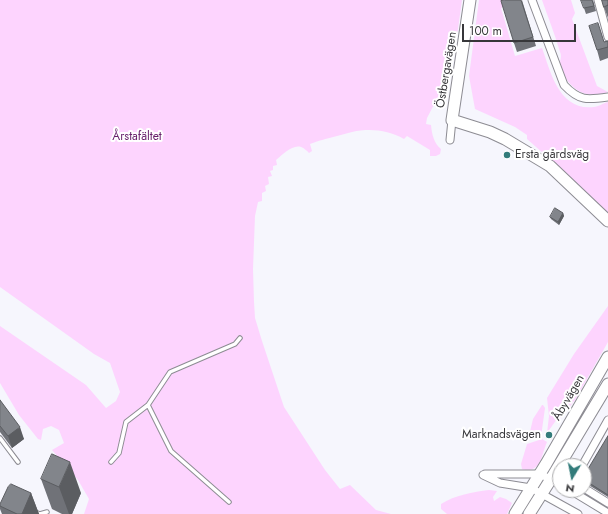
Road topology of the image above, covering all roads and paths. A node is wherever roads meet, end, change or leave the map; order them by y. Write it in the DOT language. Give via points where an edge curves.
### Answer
graph roads {
  1 [pos="470,0"];
  2 [pos="532,0"];
  3 [pos="598,0"];
  4 [pos="608,37"];
  5 [pos="608,97"];
  6 [pos="452,120"];
  7 [pos="450,140"];
  8 [pos="608,221"];
  9 [pos="240,338"];
  10 [pos="608,357"];
  11 [pos="608,384"];
  12 [pos="148,405"];
  13 [pos="608,420"];
  14 [pos="0,438"];
  15 [pos="569,458"];
  16 [pos="587,458"];
  17 [pos="18,462"];
  18 [pos="111,462"];
  19 [pos="540,474"];
  20 [pos="552,480"];
  21 [pos="552,485"];
  22 [pos="531,488"];
  23 [pos="542,493"];
  24 [pos="592,493"];
  25 [pos="583,498"];
  26 [pos="229,502"];
  27 [pos="608,503"];
  28 [pos="32,511"];
  29 [pos="47,512"];
  30 [pos="608,513"];
  31 [pos="515,514"];
  32 [pos="529,514"];
  33 [pos="578,514"];
  1 -- 6 [label="street, Östbergavägen"];
  2 -- 5 [label="street" via="564,85 571,93 588,100"];
  3 -- 4 [label="street"];
  6 -- 7 [label="street"];
  6 -- 8 [label="street" via="490,132 519,146 550,166"];
  9 -- 12 [label="lane" via="235,344 170,372"];
  10 -- 19 [label="street, Åbyvägen"];
  11 -- 15 [label="street"];
  12 -- 18 [label="lane" via="126,422 119,453"];
  12 -- 26 [label="lane" via="171,451"];
  13 -- 16 [label="street"];
  14 -- 17 [label="lane"];
  19 -- 20 [label="street"];
  19 -- 22 [label="street, Åbyvägen"];
  19 -- 22 [label="street" via="483,475 500,483"];
  21 -- 23 [label="street"];
  22 -- 23 [label="street"];
  22 -- 31 [label="street, Åbyvägen"];
  23 -- 32 [label="street"];
  23 -- 33 [label="street"];
  24 -- 27 [label="street"];
  25 -- 30 [label="street"];
  28 -- 29 [label="lane" via="40,514"];
}
